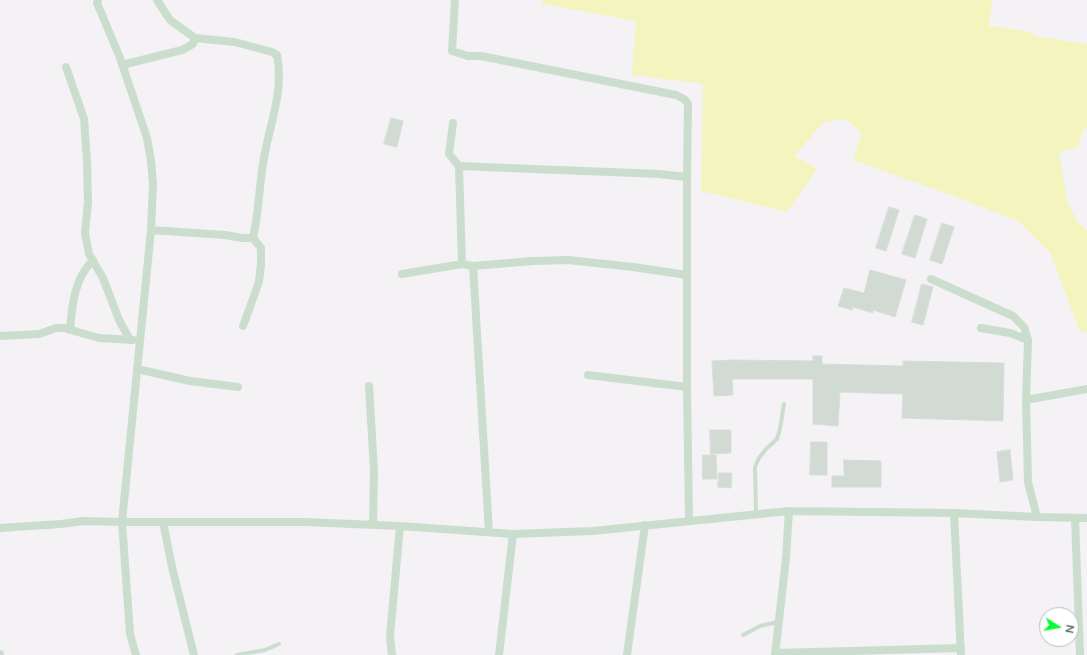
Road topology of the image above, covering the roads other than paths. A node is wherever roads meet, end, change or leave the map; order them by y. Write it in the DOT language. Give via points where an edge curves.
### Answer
graph roads {
  1 [pos="157,0"];
  2 [pos="455,0"];
  3 [pos="97,1"];
  4 [pos="195,38"];
  5 [pos="122,65"];
  6 [pos="66,67"];
  7 [pos="452,123"];
  8 [pos="459,166"];
  9 [pos="687,177"];
  10 [pos="151,230"];
  11 [pos="253,238"];
  12 [pos="93,260"];
  13 [pos="462,264"];
  14 [pos="473,266"];
  15 [pos="402,274"];
  16 [pos="687,275"];
  17 [pos="931,279"];
  18 [pos="243,326"];
  19 [pos="981,328"];
  20 [pos="70,330"];
  21 [pos="0,336"];
  22 [pos="130,340"];
  23 [pos="140,340"];
  24 [pos="1028,340"];
  25 [pos="137,370"];
  26 [pos="588,375"];
  27 [pos="369,386"];
  28 [pos="238,387"];
  29 [pos="687,387"];
  30 [pos="1087,389"];
  31 [pos="1026,400"];
  32 [pos="784,404"];
  33 [pos="789,510"];
  34 [pos="756,514"];
  35 [pos="954,514"];
  36 [pos="1037,518"];
  37 [pos="1075,518"];
  38 [pos="1087,518"];
  39 [pos="689,520"];
  40 [pos="122,522"];
  41 [pos="163,522"];
  42 [pos="373,525"];
  43 [pos="645,525"];
  44 [pos="400,526"];
  45 [pos="0,528"];
  46 [pos="490,532"];
  47 [pos="513,534"];
  48 [pos="778,622"];
  49 [pos="743,635"];
  50 [pos="279,644"];
  51 [pos="961,651"];
  52 [pos="775,654"];
  53 [pos="136,655"];
  54 [pos="194,655"];
  55 [pos="237,655"];
  56 [pos="392,655"];
  57 [pos="499,655"];
  58 [pos="627,655"];
  59 [pos="1080,655"];
  1 -- 4 [label="street" via="170,20"];
  2 -- 9 [label="street" via="452,51 676,94 684,99 688,104"];
  3 -- 5 [label="street"];
  4 -- 5 [label="street" via="192,44 182,50"];
  4 -- 11 [label="street" via="235,42 277,55 280,68 278,102 264,158"];
  5 -- 10 [label="street" via="150,153 153,184"];
  6 -- 12 [label="street" via="84,119 88,202 85,233 89,254"];
  7 -- 8 [label="street" via="449,154"];
  8 -- 9 [label="street"];
  8 -- 13 [label="street"];
  9 -- 16 [label="street"];
  10 -- 11 [label="street"];
  10 -- 23 [label="street"];
  11 -- 18 [label="street" via="260,248 262,264 259,282"];
  12 -- 20 [label="street" via="82,273 76,286"];
  12 -- 22 [label="street"];
  13 -- 14 [label="street"];
  13 -- 15 [label="street"];
  14 -- 16 [label="street" via="568,260 633,266"];
  14 -- 46 [label="street"];
  16 -- 29 [label="street"];
  17 -- 24 [label="street" via="1013,316 1024,327"];
  19 -- 24 [label="street" via="1010,333"];
  20 -- 21 [label="street" via="56,328 39,334"];
  20 -- 22 [label="street" via="99,338"];
  22 -- 23 [label="street"];
  23 -- 25 [label="street"];
  24 -- 31 [label="street"];
  25 -- 28 [label="street" via="190,381"];
  25 -- 40 [label="street"];
  26 -- 29 [label="street"];
  27 -- 42 [label="street" via="374,471"];
  29 -- 39 [label="street"];
  30 -- 31 [label="street"];
  31 -- 36 [label="street" via="1028,482"];
  32 -- 34 [label="lane" via="777,439 759,458 755,467"];
  33 -- 34 [label="street"];
  33 -- 35 [label="street"];
  33 -- 48 [label="street"];
  34 -- 39 [label="street"];
  35 -- 36 [label="street"];
  35 -- 51 [label="street"];
  36 -- 37 [label="street"];
  37 -- 38 [label="street"];
  37 -- 59 [label="street"];
  39 -- 43 [label="street"];
  40 -- 41 [label="street"];
  40 -- 45 [label="street" via="83,521"];
  40 -- 53 [label="street" via="130,634"];
  41 -- 42 [label="street" via="304,522"];
  41 -- 54 [label="street"];
  42 -- 44 [label="street"];
  43 -- 47 [label="street" via="593,531"];
  43 -- 58 [label="street"];
  44 -- 46 [label="street"];
  44 -- 56 [label="street" via="390,636"];
  46 -- 47 [label="street"];
  47 -- 57 [label="street"];
  48 -- 49 [label="lane" via="760,626"];
  48 -- 52 [label="street"];
  50 -- 55 [label="lane" via="265,650"];
  51 -- 52 [label="street"];
}
